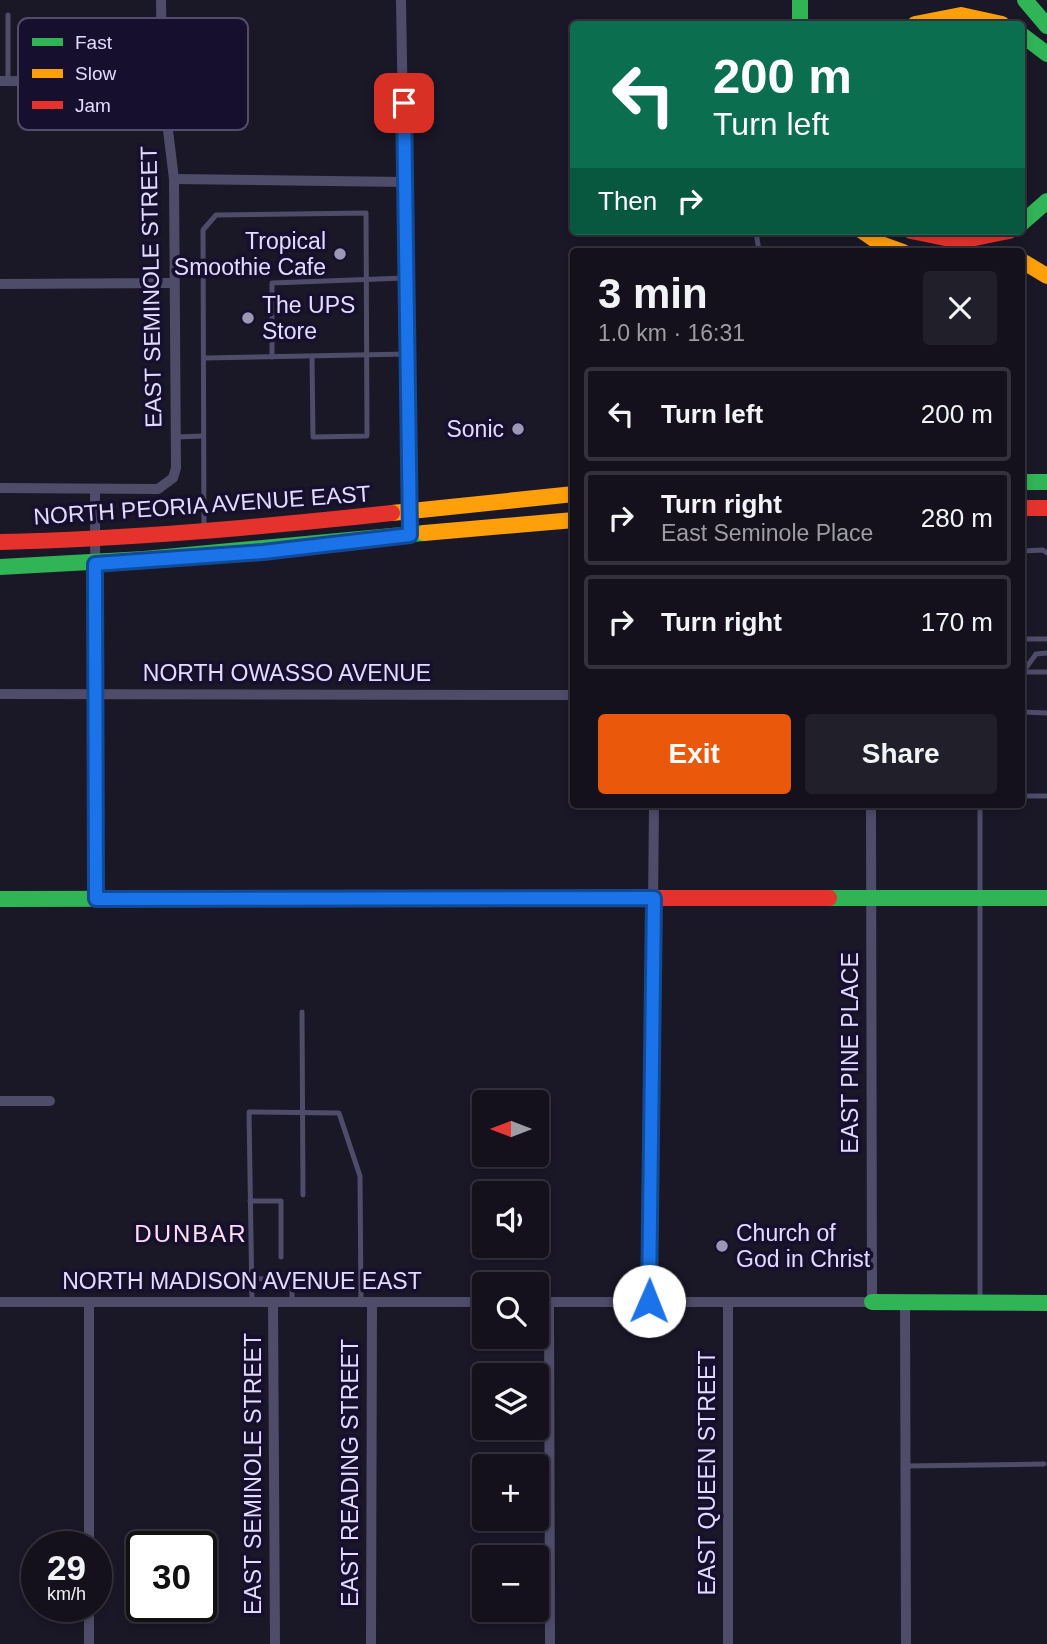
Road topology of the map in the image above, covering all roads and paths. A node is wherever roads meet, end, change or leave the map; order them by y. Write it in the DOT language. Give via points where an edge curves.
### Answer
graph roads {
  1 [pos="161,0"];
  2 [pos="401,0"];
  3 [pos="800,0"];
  4 [pos="1025,0"];
  5 [pos="8,15"];
  6 [pos="161,18"];
  7 [pos="800,21"];
  8 [pos="930,21"];
  9 [pos="988,21"];
  10 [pos="1047,26"];
  11 [pos="1025,37"];
  12 [pos="1047,54"];
  13 [pos="4,81"];
  14 [pos="168,130"];
  15 [pos="174,179"];
  16 [pos="405,182"];
  17 [pos="1047,201"];
  18 [pos="1025,220"];
  19 [pos="868,235"];
  20 [pos="923,235"];
  21 [pos="993,235"];
  22 [pos="892,248"];
  23 [pos="1025,260"];
  24 [pos="1047,260"];
  25 [pos="1025,262"];
  26 [pos="1047,276"];
  27 [pos="407,278"];
  28 [pos="366,280"];
  29 [pos="174,283"];
  30 [pos="0,284"];
  31 [pos="408,354"];
  32 [pos="367,355"];
  33 [pos="312,356"];
  34 [pos="272,357"];
  35 [pos="205,358"];
  36 [pos="176,436"];
  37 [pos="203,436"];
  38 [pos="1025,482"];
  39 [pos="1047,482"];
  40 [pos="166,485"];
  41 [pos="0,488"];
  42 [pos="96,489"];
  43 [pos="570,494"];
  44 [pos="1025,508"];
  45 [pos="1047,508"];
  46 [pos="410,510"];
  47 [pos="570,520"];
  48 [pos="204,532"];
  49 [pos="410,535"];
  50 [pos="95,540"];
  51 [pos="0,542"];
  52 [pos="1025,551"];
  53 [pos="1047,553"];
  54 [pos="95,564"];
  55 [pos="0,567"];
  56 [pos="1025,639"];
  57 [pos="1047,639"];
  58 [pos="1047,653"];
  59 [pos="1025,669"];
  60 [pos="1025,672"];
  61 [pos="1047,672"];
  62 [pos="0,694"];
  63 [pos="96,694"];
  64 [pos="570,695"];
  65 [pos="1025,712"];
  66 [pos="1047,713"];
  67 [pos="1025,796"];
  68 [pos="1047,796"];
  69 [pos="654,808"];
  70 [pos="872,808"];
  71 [pos="980,808"];
  72 [pos="871,897"];
  73 [pos="654,898"];
  74 [pos="980,898"];
  75 [pos="1047,898"];
  76 [pos="0,899"];
  77 [pos="96,899"];
  78 [pos="302,1012"];
  79 [pos="0,1101"];
  80 [pos="50,1101"];
  81 [pos="302,1112"];
  82 [pos="303,1195"];
  83 [pos="250,1201"];
  84 [pos="281,1257"];
  85 [pos="281,1268"];
  86 [pos="251,1278"];
  87 [pos="281,1278"];
  88 [pos="649,1301"];
  89 [pos="0,1302"];
  90 [pos="89,1302"];
  91 [pos="549,1302"];
  92 [pos="728,1302"];
  93 [pos="872,1302"];
  94 [pos="905,1302"];
  95 [pos="252,1303"];
  96 [pos="273,1303"];
  97 [pos="292,1303"];
  98 [pos="366,1303"];
  99 [pos="472,1303"];
  100 [pos="980,1303"];
  101 [pos="1047,1303"];
  102 [pos="544,1349"];
  103 [pos="1044,1464"];
  104 [pos="906,1466"];
  105 [pos="89,1531"];
  106 [pos="89,1622"];
  107 [pos="89,1644"];
  108 [pos="275,1644"];
  109 [pos="371,1644"];
  110 [pos="550,1644"];
  111 [pos="728,1644"];
  112 [pos="906,1644"];
  1 -- 6 [label="street, EAST SEMINOLE STREET"];
  2 -- 16 [label="street"];
  3 -- 7 [label="main road"];
  4 -- 10 [label="main road"];
  5 -- 13 [label="lane"];
  8 -- 9 [label="main road" via="961,15"];
  11 -- 12 [label="main road"];
  14 -- 15 [label="street, EAST SEMINOLE STREET"];
  15 -- 16 [label="street"];
  15 -- 29 [label="street, EAST SEMINOLE STREET"];
  16 -- 27 [label="street"];
  17 -- 18 [label="main road"];
  19 -- 22 [label="main road"];
  20 -- 21 [label="main road" via="965,242"];
  23 -- 24 [label="main road"];
  25 -- 26 [label="main road"];
  27 -- 28 [label="lane"];
  27 -- 31 [label="street"];
  28 -- 32 [label="lane"];
  28 -- 34 [label="lane" via="272,283"];
  28 -- 35 [label="lane" via="366,213 216,215 203,230"];
  29 -- 30 [label="street"];
  29 -- 36 [label="street, EAST SEMINOLE STREET"];
  31 -- 32 [label="lane"];
  31 -- 46 [label="street"];
  32 -- 33 [label="lane"];
  32 -- 33 [label="lane" via="367,436 313,437"];
  33 -- 34 [label="lane"];
  34 -- 35 [label="lane"];
  35 -- 37 [label="lane"];
  36 -- 37 [label="lane"];
  36 -- 40 [label="street, EAST SEMINOLE STREET" via="176,467"];
  37 -- 48 [label="lane"];
  38 -- 39 [label="main road"];
  40 -- 42 [label="street, NORTH PEORIA AVENUE EAST" via="158,489"];
  41 -- 42 [label="street, NORTH PEORIA AVENUE EAST"];
  42 -- 50 [label="street"];
  43 -- 46 [label="main road, NORTH PEORIA AVENUE EAST"];
  44 -- 45 [label="main road"];
  46 -- 48 [label="main road, NORTH PEORIA AVENUE EAST"];
  46 -- 49 [label="street"];
  47 -- 49 [label="main road, NORTH PEORIA AVENUE EAST"];
  48 -- 50 [label="main road, NORTH PEORIA AVENUE EAST"];
  49 -- 54 [label="main road, NORTH PEORIA AVENUE EAST"];
  50 -- 51 [label="main road, NORTH PEORIA AVENUE EAST"];
  50 -- 54 [label="street"];
  52 -- 53 [label="lane"];
  54 -- 55 [label="main road, NORTH PEORIA AVENUE EAST"];
  54 -- 63 [label="street"];
  56 -- 57 [label="lane"];
  58 -- 59 [label="lane" via="1036,653"];
  60 -- 61 [label="lane"];
  62 -- 63 [label="street, NORTH OWASSO AVENUE"];
  63 -- 64 [label="street, NORTH OWASSO AVENUE"];
  63 -- 77 [label="street"];
  65 -- 66 [label="lane"];
  67 -- 68 [label="lane"];
  69 -- 73 [label="street"];
  70 -- 72 [label="street, EAST PINE PLACE"];
  71 -- 74 [label="lane"];
  72 -- 73 [label="main road"];
  72 -- 74 [label="main road"];
  72 -- 93 [label="street, EAST PINE PLACE"];
  73 -- 77 [label="main road"];
  73 -- 88 [label="street"];
  74 -- 75 [label="main road"];
  74 -- 100 [label="lane"];
  76 -- 77 [label="main road"];
  78 -- 81 [label="lane"];
  79 -- 80 [label="street"];
  81 -- 82 [label="lane"];
  81 -- 83 [label="lane" via="248,1112"];
  81 -- 98 [label="lane" via="339,1113 360,1176"];
  83 -- 84 [label="lane" via="281,1201"];
  83 -- 86 [label="lane"];
  85 -- 87 [label="lane"];
  86 -- 87 [label="lane"];
  86 -- 95 [label="lane"];
  87 -- 97 [label="lane" via="292,1287"];
  88 -- 91 [label="street"];
  88 -- 92 [label="street"];
  89 -- 90 [label="street, NORTH MADISON AVENUE EAST"];
  90 -- 95 [label="street, NORTH MADISON AVENUE EAST"];
  90 -- 105 [label="street"];
  92 -- 93 [label="street"];
  92 -- 111 [label="street, EAST QUEEN STREET"];
  93 -- 94 [label="main road"];
  94 -- 100 [label="main road"];
  94 -- 104 [label="street"];
  95 -- 96 [label="street, NORTH MADISON AVENUE EAST"];
  96 -- 97 [label="street, NORTH MADISON AVENUE EAST"];
  96 -- 108 [label="street, EAST SEMINOLE STREET"];
  97 -- 98 [label="street, NORTH MADISON AVENUE EAST"];
  98 -- 99 [label="street, NORTH MADISON AVENUE EAST"];
  98 -- 109 [label="street, EAST READING STREET"];
  100 -- 101 [label="main road"];
  102 -- 110 [label="street"];
  103 -- 104 [label="lane"];
  104 -- 112 [label="street"];
  106 -- 107 [label="street"];
}
